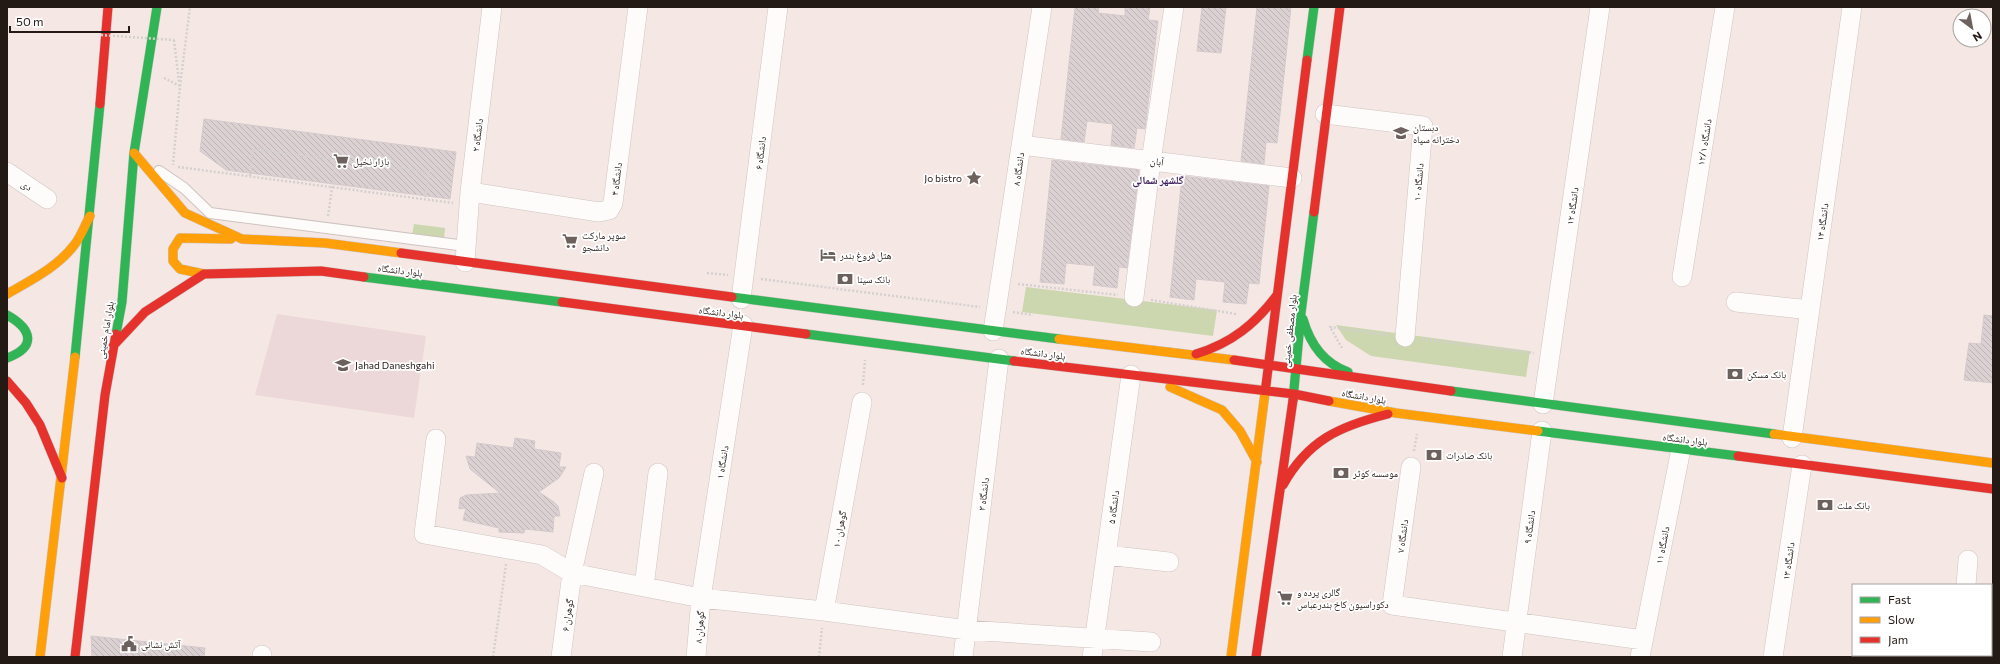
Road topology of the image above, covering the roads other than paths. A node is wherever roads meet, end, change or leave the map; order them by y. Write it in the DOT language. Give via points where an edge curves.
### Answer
graph roads {
  1 [pos="108,7"];
  2 [pos="157,7"];
  3 [pos="492,7"];
  4 [pos="638,7"];
  5 [pos="778,7"];
  6 [pos="1042,7"];
  7 [pos="1174,7"];
  8 [pos="1314,7"];
  9 [pos="1340,7"];
  10 [pos="1600,7"];
  11 [pos="1725,7"];
  12 [pos="1852,7"];
  13 [pos="1325,114"];
  14 [pos="1021,145"];
  15 [pos="134,153"];
  16 [pos="1151,161"];
  17 [pos="7,172"];
  18 [pos="1292,178"];
  19 [pos="47,198"];
  20 [pos="470,198"];
  21 [pos="91,213"];
  22 [pos="242,239"];
  23 [pos="465,254"];
  24 [pos="204,274"];
  25 [pos="1682,277"];
  26 [pos="7,294"];
  27 [pos="1277,296"];
  28 [pos="1134,297"];
  29 [pos="741,299"];
  30 [pos="1736,302"];
  31 [pos="1810,310"];
  32 [pos="1301,312"];
  33 [pos="7,314"];
  34 [pos="743,326"];
  35 [pos="993,331"];
  36 [pos="1404,337"];
  37 [pos="113,346"];
  38 [pos="1187,356"];
  39 [pos="7,358"];
  40 [pos="999,359"];
  41 [pos="1270,365"];
  42 [pos="1296,368"];
  43 [pos="1140,376"];
  44 [pos="7,381"];
  45 [pos="1378,382"];
  46 [pos="1267,392"];
  47 [pos="1294,394"];
  48 [pos="862,402"];
  49 [pos="1543,404"];
  50 [pos="1396,413"];
  51 [pos="1542,431"];
  52 [pos="1792,438"];
  53 [pos="436,439"];
  54 [pos="1681,449"];
  55 [pos="1258,462"];
  56 [pos="1993,464"];
  57 [pos="1802,465"];
  58 [pos="1411,467"];
  59 [pos="594,473"];
  60 [pos="658,473"];
  61 [pos="62,478"];
  62 [pos="1993,489"];
  63 [pos="1279,492"];
  64 [pos="1106,555"];
  65 [pos="1968,560"];
  66 [pos="1169,562"];
  67 [pos="572,573"];
  68 [pos="1966,584"];
  69 [pos="644,587"];
  70 [pos="701,598"];
  71 [pos="824,611"];
  72 [pos="1517,622"];
  73 [pos="967,630"];
  74 [pos="1152,642"];
  75 [pos="1093,648"];
  76 [pos="1641,648"];
  77 [pos="40,657"];
  78 [pos="75,657"];
  79 [pos="561,657"];
  80 [pos="696,657"];
  81 [pos="963,657"];
  82 [pos="1231,657"];
  83 [pos="1256,657"];
  84 [pos="1512,657"];
  85 [pos="1773,657"];
  1 -- 21 [label="main road"];
  2 -- 15 [label="main road, بلوار امام خمینی"];
  3 -- 20 [label="street, دانشگاه ۲"];
  4 -- 20 [label="street, دانشگاه ۴" via="613,203 609,210 599,212"];
  5 -- 29 [label="street, دانشگاه ۶"];
  6 -- 14 [label="street, دانشگاه ۸"];
  7 -- 16 [label="street"];
  8 -- 18 [label="main road, بلوار مصطفی خمینی"];
  9 -- 13 [label="main road, بلوار مصطفی خمینی"];
  10 -- 49 [label="street, دانشگاه ۱۲"];
  11 -- 25 [label="street, دانشگاه ۱۲/۱"];
  12 -- 31 [label="street, دانشگاه ۱۴"];
  13 -- 32 [label="main road, بلوار مصطفی خمینی"];
  13 -- 36 [label="street, دانشگاه ۱۰" via="1423,126"];
  14 -- 16 [label="street, آبان"];
  14 -- 35 [label="street, دانشگاه ۸"];
  15 -- 22 [label="main road, بلوار دانشگاه" via="185,213"];
  15 -- 23 [label="lane" via="184,188 210,213 327,228"];
  15 -- 37 [label="main road, بلوار امام خمینی" via="122,302"];
  16 -- 18 [label="street, آبان"];
  16 -- 28 [label="street"];
  17 -- 19 [label="street, دی"];
  18 -- 27 [label="main road, بلوار مصطفی خمینی"];
  20 -- 23 [label="street, دانشگاه ۲"];
  21 -- 26 [label="main road" via="77,242 63,258 52,268"];
  21 -- 61 [label="main road"];
  22 -- 23 [label="main road, بلوار دانشگاه"];
  22 -- 24 [label="main road, بلوار دانشگاه" via="180,238 173,249 173,261 180,269"];
  23 -- 29 [label="main road, بلوار دانشگاه"];
  24 -- 34 [label="main road, بلوار دانشگاه" via="321,271"];
  24 -- 37 [label="main road" via="145,312"];
  27 -- 38 [label="main road" via="1261,318 1236,338 1214,349"];
  27 -- 41 [label="main road, بلوار مصطفی خمینی"];
  29 -- 35 [label="main road, بلوار دانشگاه"];
  30 -- 31 [label="street"];
  31 -- 52 [label="street, دانشگاه ۱۴"];
  32 -- 42 [label="main road, بلوار مصطفی خمینی"];
  32 -- 45 [label="main road" via="1313,345 1325,360 1345,371"];
  33 -- 39 [label="main road" via="22,323 27,330 29,341 17,356"];
  34 -- 40 [label="main road, بلوار دانشگاه"];
  34 -- 70 [label="street, دانشگاه ۱"];
  35 -- 38 [label="main road, بلوار دانشگاه"];
  37 -- 78 [label="main road, بلوار امام خمینی"];
  38 -- 41 [label="main road, بلوار دانشگاه"];
  40 -- 43 [label="main road, بلوار دانشگاه"];
  40 -- 73 [label="street, دانشگاه ۳"];
  41 -- 42 [label="main road, بلوار دانشگاه"];
  41 -- 46 [label="main road, بلوار مصطفی خمینی"];
  42 -- 45 [label="main road, بلوار دانشگاه"];
  42 -- 47 [label="main road, بلوار مصطفی خمینی"];
  43 -- 46 [label="main road, بلوار دانشگاه"];
  43 -- 55 [label="main road" via="1222,410 1240,432"];
  43 -- 64 [label="street, دانشگاه ۵"];
  44 -- 61 [label="main road" via="40,425"];
  45 -- 49 [label="main road, بلوار دانشگاه"];
  46 -- 47 [label="main road, بلوار دانشگاه"];
  46 -- 55 [label="main road, بلوار مصطفی خمینی"];
  47 -- 50 [label="main road, بلوار دانشگاه"];
  47 -- 63 [label="main road, بلوار مصطفی خمینی"];
  48 -- 71 [label="street, گوهران ۱۰"];
  49 -- 52 [label="main road, بلوار دانشگاه"];
  50 -- 51 [label="main road, بلوار دانشگاه"];
  50 -- 63 [label="main road" via="1367,419 1321,441 1292,468"];
  51 -- 54 [label="main road, بلوار دانشگاه"];
  51 -- 72 [label="street, دانشگاه ۹"];
  52 -- 56 [label="main road, بلوار دانشگاه"];
  53 -- 67 [label="street" via="424,534 542,556"];
  54 -- 57 [label="main road, بلوار دانشگاه"];
  54 -- 76 [label="street, دانشگاه ۱۱"];
  55 -- 82 [label="main road, بلوار مصطفی خمینی"];
  57 -- 62 [label="main road, بلوار دانشگاه"];
  57 -- 85 [label="street, دانشگاه ۱۳"];
  58 -- 72 [label="street, دانشگاه ۷" via="1392,605"];
  59 -- 67 [label="street, گوهران ۶"];
  60 -- 69 [label="street"];
  61 -- 77 [label="main road"];
  63 -- 83 [label="main road, بلوار مصطفی خمینی"];
  64 -- 66 [label="street"];
  64 -- 75 [label="street, دانشگاه ۵"];
  65 -- 68 [label="street"];
  67 -- 69 [label="street"];
  67 -- 79 [label="street, گوهران ۶"];
  69 -- 70 [label="street"];
  70 -- 71 [label="street"];
  70 -- 80 [label="street, گوهران ۸"];
  71 -- 73 [label="street"];
  72 -- 76 [label="street"];
  72 -- 84 [label="street, دانشگاه ۹"];
  73 -- 75 [label="street"];
  73 -- 81 [label="street, دانشگاه ۳"];
  74 -- 75 [label="street"];
}
